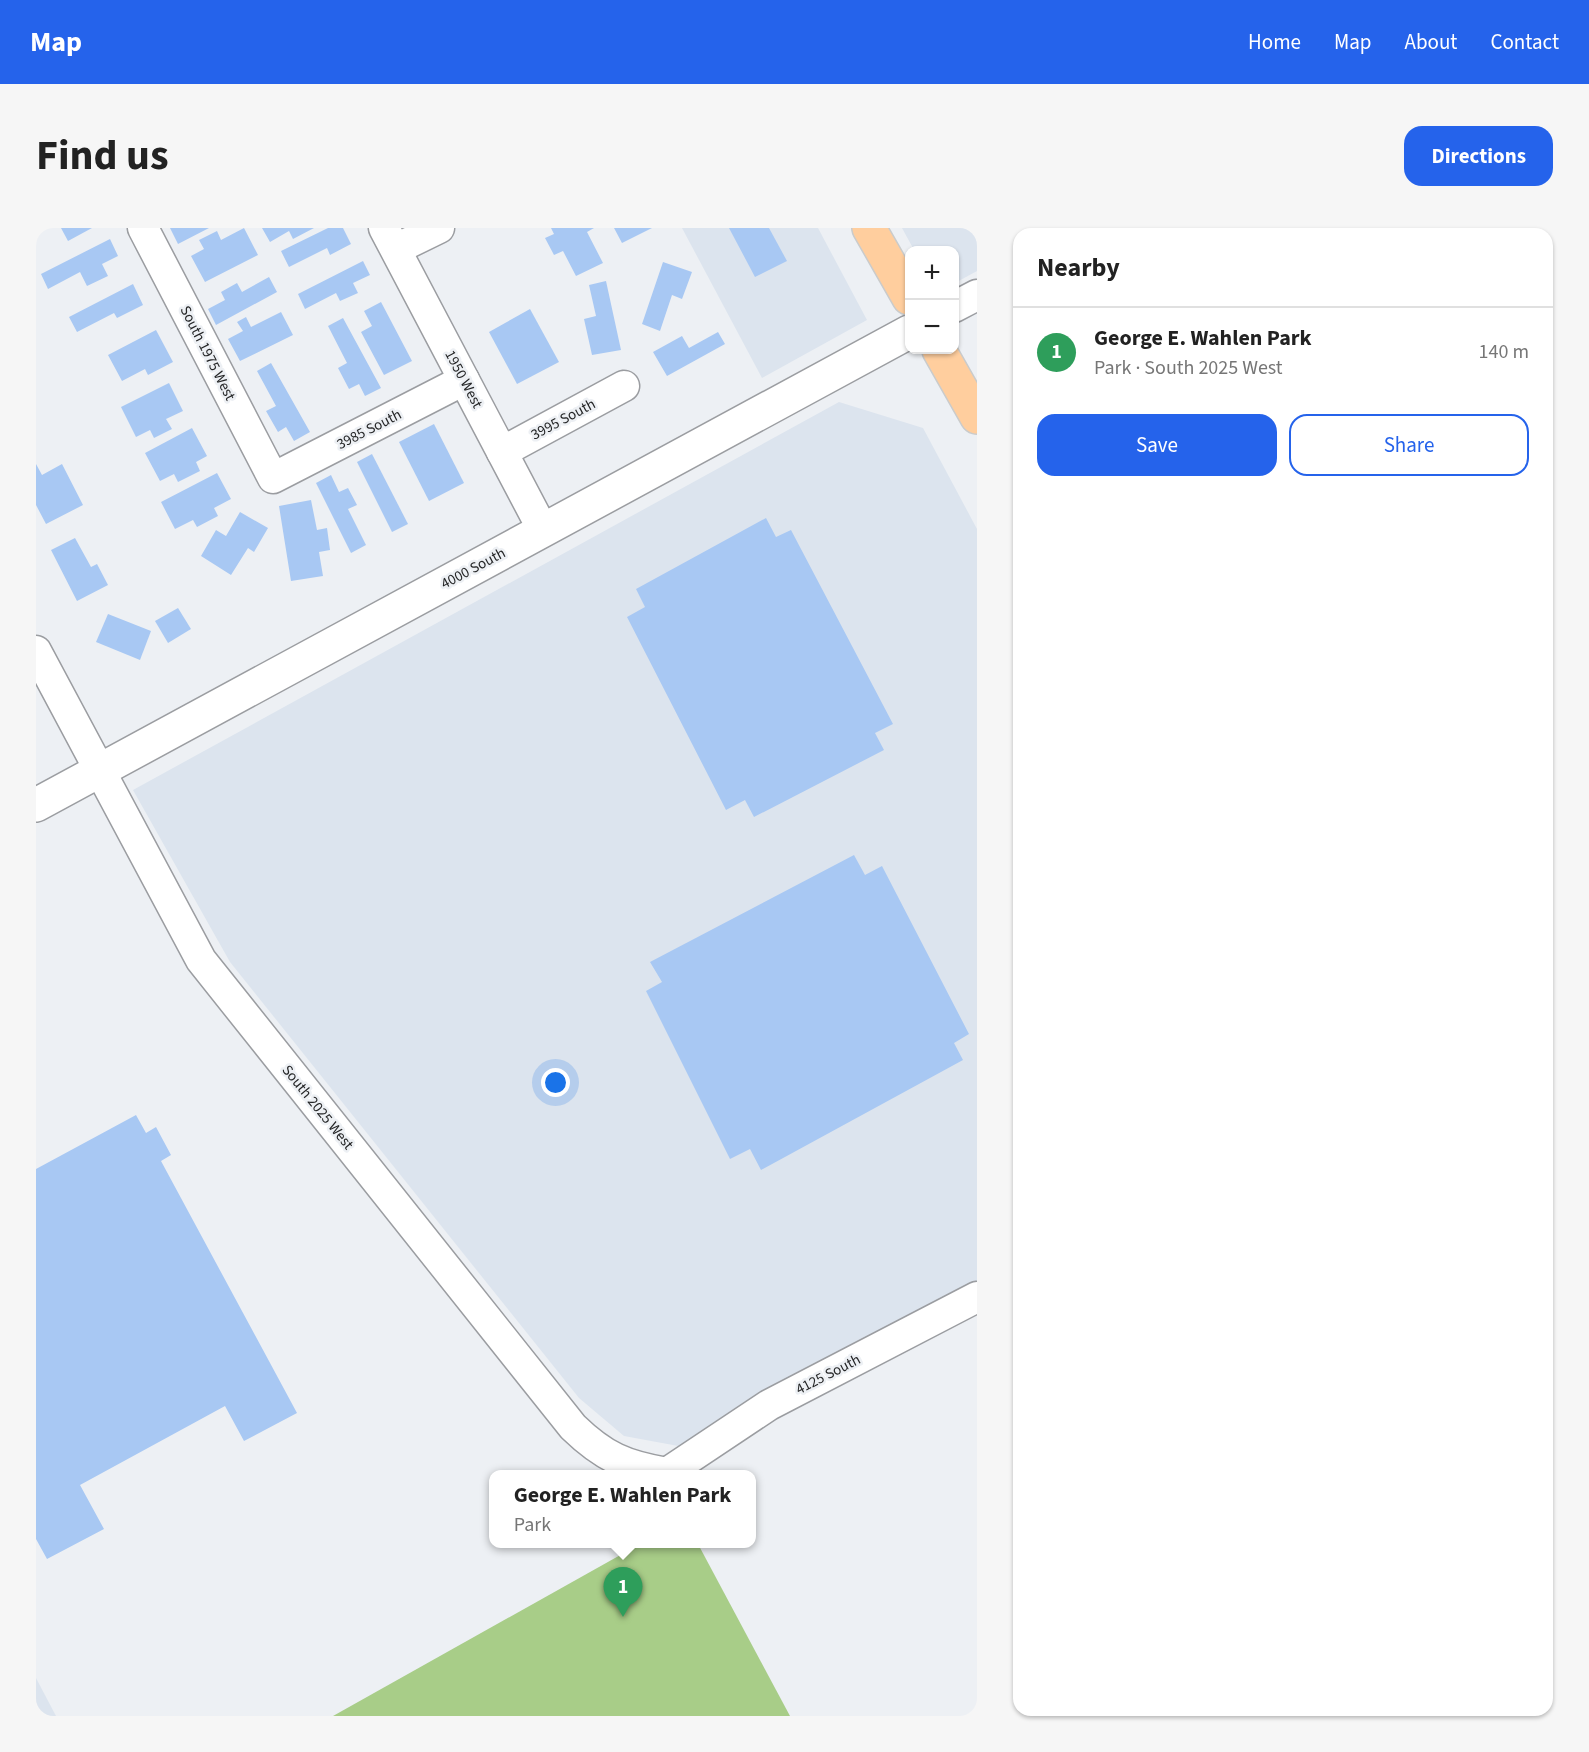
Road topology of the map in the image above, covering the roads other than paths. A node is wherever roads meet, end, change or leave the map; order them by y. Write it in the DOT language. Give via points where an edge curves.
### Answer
graph roads {
  1 [pos="143,228"];
  2 [pos="439,228"];
  3 [pos="869,228"];
  4 [pos="390,239"];
  5 [pos="905,291"];
  6 [pos="977,295"];
  7 [pos="959,305"];
  8 [pos="905,334"];
  9 [pos="941,354"];
  10 [pos="464,380"];
  11 [pos="624,386"];
  12 [pos="977,417"];
  13 [pos="502,452"];
  14 [pos="273,478"];
  15 [pos="543,530"];
  16 [pos="36,651"];
  17 [pos="101,769"];
  18 [pos="36,805"];
  19 [pos="977,1298"];
  20 [pos="684,1461"];
  21 [pos="648,1470"];
  22 [pos="671,1470"];
  1 -- 14 [label="street, South 1975 West"];
  2 -- 4 [label="street"];
  3 -- 5 [label="main road"];
  4 -- 10 [label="street, 1950 West"];
  6 -- 7 [label="street"];
  8 -- 15 [label="street, 4000 South"];
  9 -- 12 [label="main road"];
  10 -- 13 [label="street, 1950 West"];
  10 -- 14 [label="street, 3985 South"];
  11 -- 13 [label="street, 3995 South"];
  13 -- 15 [label="street, 1950 West"];
  15 -- 17 [label="street, 4000 South"];
  16 -- 17 [label="street, South 2025 West"];
  17 -- 18 [label="street, 4000 South"];
  17 -- 21 [label="street, South 2025 West" via="201,960 573,1427 611,1458"];
  19 -- 20 [label="street, 4125 South" via="769,1405"];
  20 -- 22 [label="street, South 2025 West"];
}
